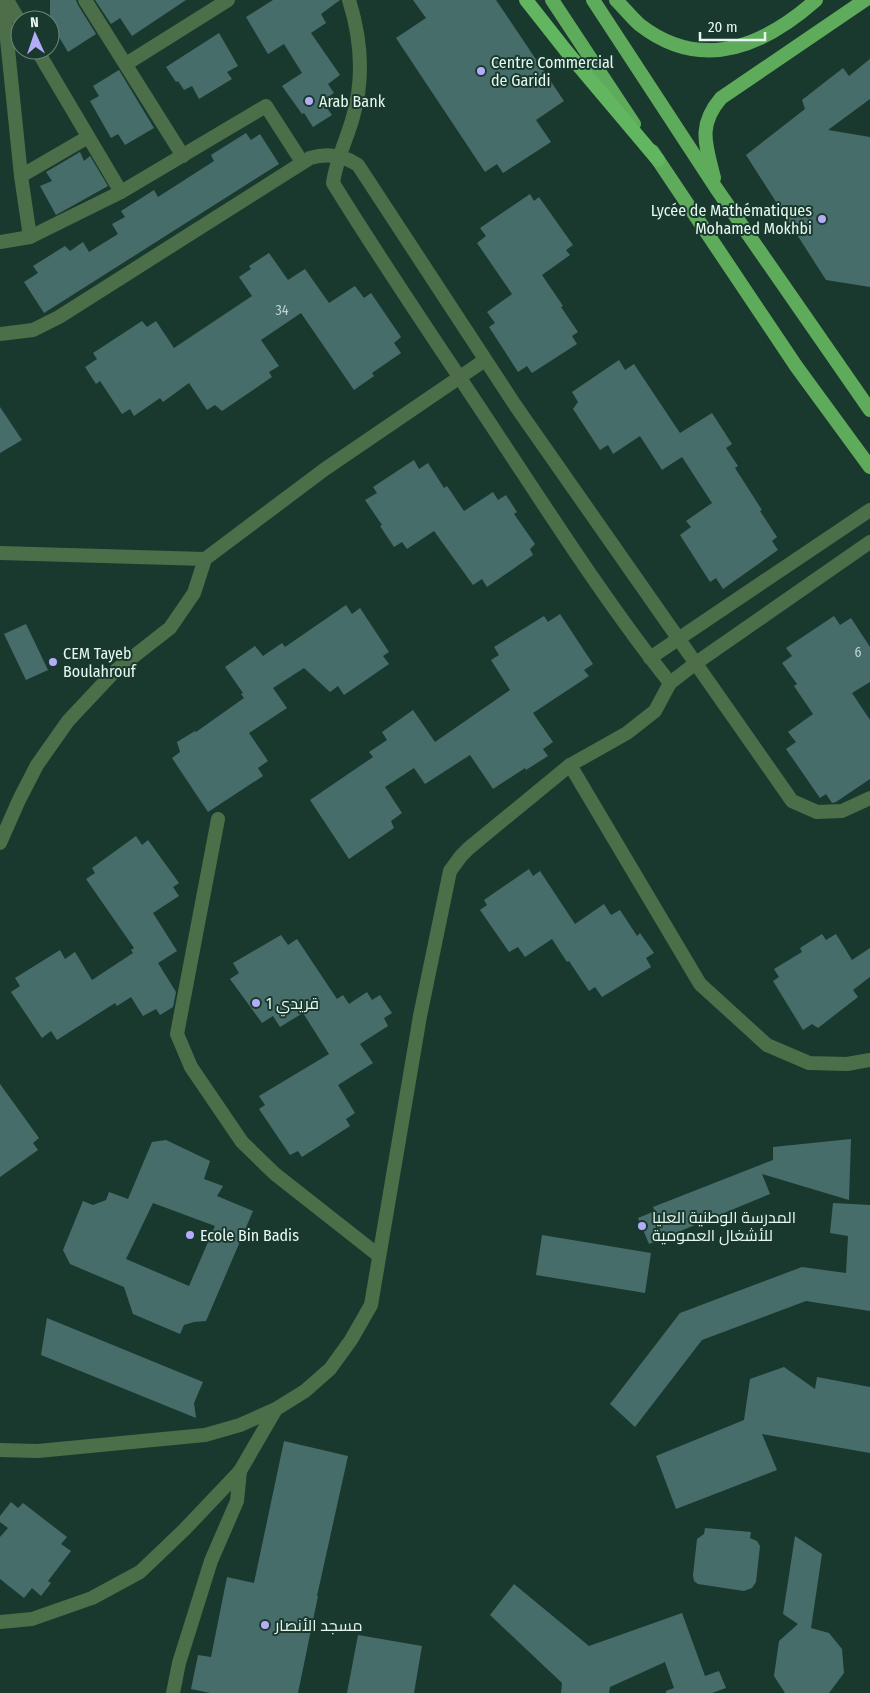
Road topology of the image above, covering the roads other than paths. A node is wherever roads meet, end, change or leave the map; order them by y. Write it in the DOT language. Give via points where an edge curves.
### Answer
graph roads {
  1 [pos="3,0"];
  2 [pos="85,0"];
  3 [pos="228,0"];
  4 [pos="349,0"];
  5 [pos="526,0"];
  6 [pos="552,0"];
  7 [pos="593,0"];
  8 [pos="616,0"];
  9 [pos="816,0"];
  10 [pos="865,0"];
  11 [pos="43,60"];
  12 [pos="5,62"];
  13 [pos="126,64"];
  14 [pos="88,137"];
  15 [pos="183,156"];
  16 [pos="339,156"];
  17 [pos="658,160"];
  18 [pos="302,162"];
  19 [pos="21,176"];
  20 [pos="716,188"];
  21 [pos="121,192"];
  22 [pos="30,237"];
  23 [pos="0,242"];
  24 [pos="0,334"];
  25 [pos="485,360"];
  26 [pos="459,377"];
  27 [pos="870,410"];
  28 [pos="870,467"];
  29 [pos="870,510"];
  30 [pos="870,542"];
  31 [pos="0,553"];
  32 [pos="205,559"];
  33 [pos="678,639"];
  34 [pos="650,658"];
  35 [pos="696,663"];
  36 [pos="670,683"];
  37 [pos="570,765"];
  38 [pos="870,798"];
  39 [pos="218,819"];
  40 [pos="0,843"];
  41 [pos="870,1060"];
  42 [pos="378,1255"];
  43 [pos="276,1409"];
  44 [pos="0,1450"];
  45 [pos="240,1471"];
  46 [pos="0,1622"];
  47 [pos="172,1693"];
  1 -- 12 [label="street"];
  2 -- 13 [label="street"];
  3 -- 13 [label="street"];
  4 -- 16 [label="street" via="359,50 360,84"];
  5 -- 17 [label="highway"];
  6 -- 17 [label="main road"];
  7 -- 20 [label="main road"];
  8 -- 9 [label="main road" via="640,24 663,39 688,48 724,50 746,45 770,34"];
  10 -- 20 [label="main road" via="730,90 712,107 705,136"];
  11 -- 14 [label="street"];
  12 -- 19 [label="street"];
  13 -- 15 [label="street"];
  14 -- 19 [label="street"];
  14 -- 21 [label="street"];
  15 -- 18 [label="street" via="266,106"];
  15 -- 21 [label="street"];
  16 -- 18 [label="street" via="319,155"];
  16 -- 25 [label="street" via="358,165"];
  16 -- 26 [label="street" via="332,183"];
  17 -- 28 [label="main road" via="796,366"];
  18 -- 24 [label="street" via="59,318 33,330"];
  19 -- 22 [label="street"];
  20 -- 27 [label="main road"];
  21 -- 22 [label="street"];
  22 -- 23 [label="street"];
  25 -- 26 [label="street"];
  25 -- 33 [label="street"];
  26 -- 32 [label="street" via="318,474"];
  26 -- 34 [label="street"];
  29 -- 33 [label="street"];
  30 -- 35 [label="street"];
  31 -- 32 [label="street"];
  32 -- 40 [label="street" via="194,593 170,628 115,671 68,721 37,766"];
  33 -- 34 [label="street"];
  33 -- 35 [label="street"];
  34 -- 36 [label="street"];
  35 -- 36 [label="street"];
  35 -- 38 [label="street" via="792,801 817,812 842,811"];
  36 -- 37 [label="street" via="655,711 627,733"];
  37 -- 41 [label="street" via="700,984 767,1045 809,1063 847,1064"];
  37 -- 42 [label="street" via="469,848 450,871 420,1016"];
  39 -- 42 [label="street" via="177,1034 182,1050 242,1142 275,1174"];
  42 -- 43 [label="street" via="371,1305 351,1340 330,1370"];
  43 -- 44 [label="street" via="240,1425 205,1435 38,1451"];
  43 -- 45 [label="street"];
  45 -- 46 [label="street" via="140,1572 92,1598 32,1619"];
  45 -- 47 [label="street" via="237,1501 211,1561"];
}
